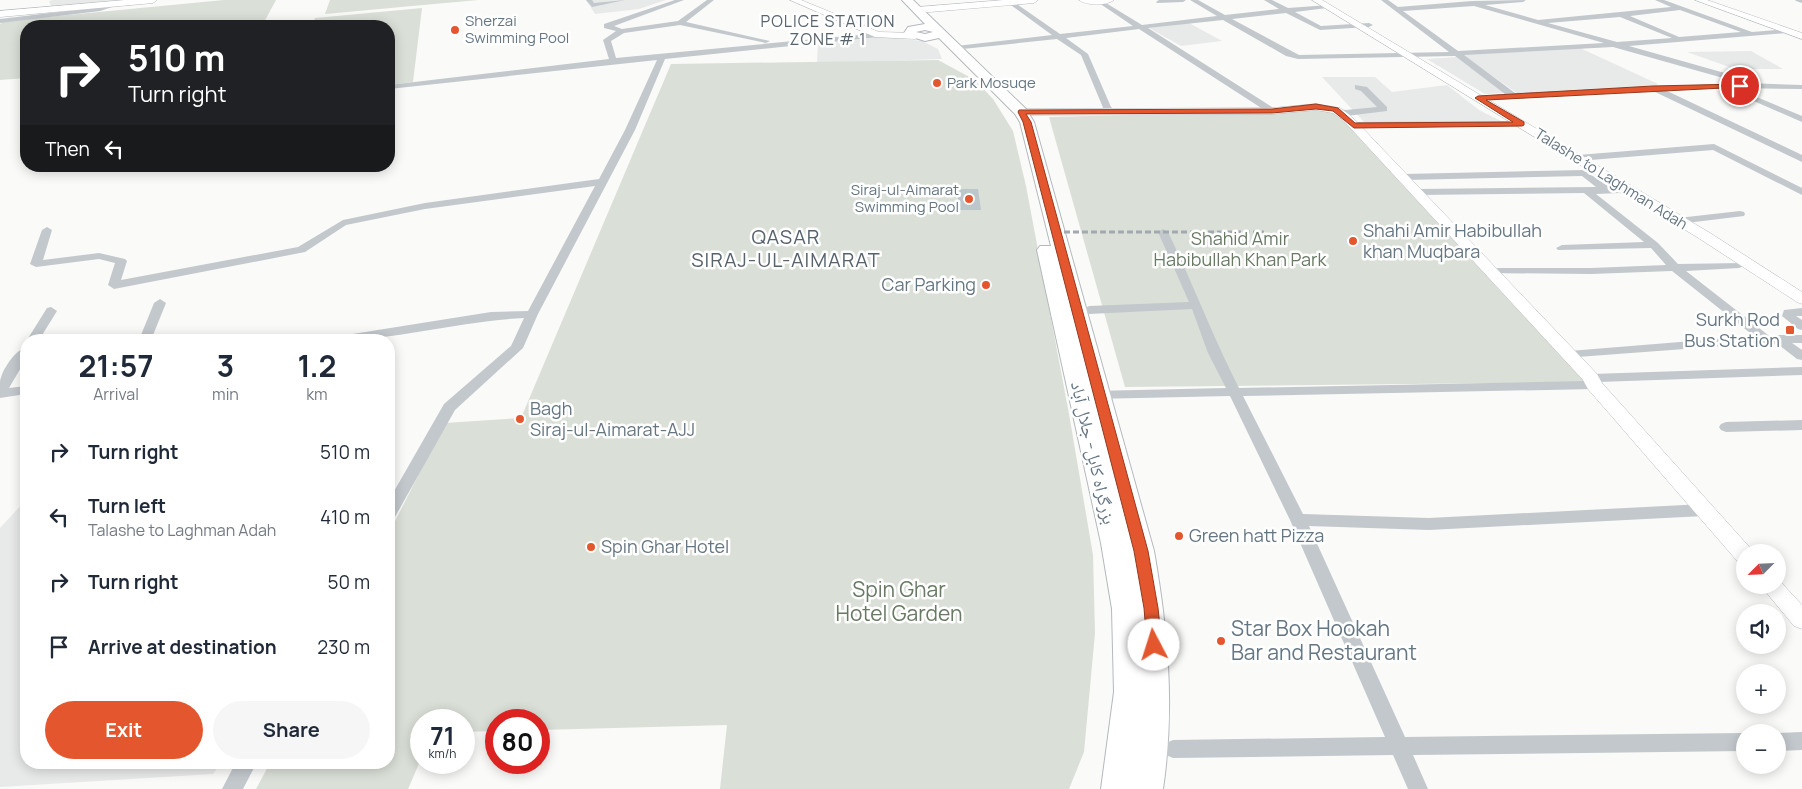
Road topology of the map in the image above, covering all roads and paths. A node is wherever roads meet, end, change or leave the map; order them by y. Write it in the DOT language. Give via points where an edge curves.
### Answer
graph roads {
  1 [pos="44,0"];
  2 [pos="153,0"];
  3 [pos="588,0"];
  4 [pos="622,0"];
  5 [pos="681,0"];
  6 [pos="711,0"];
  7 [pos="794,0"];
  8 [pos="899,0"];
  9 [pos="907,0"];
  10 [pos="1034,0"];
  11 [pos="1083,0"];
  12 [pos="1183,0"];
  13 [pos="1193,0"];
  14 [pos="1267,0"];
  15 [pos="1384,0"];
  16 [pos="1523,0"];
  17 [pos="1658,0"];
  18 [pos="1699,0"];
  19 [pos="1798,0"];
  20 [pos="1009,1"];
  21 [pos="1106,1"];
  22 [pos="1505,1"];
  23 [pos="1802,1"];
  24 [pos="1159,2"];
  25 [pos="119,3"];
  26 [pos="1322,3"];
  27 [pos="1472,3"];
  28 [pos="28,4"];
  29 [pos="69,8"];
  30 [pos="1682,8"];
  31 [pos="1397,9"];
  32 [pos="918,10"];
  33 [pos="1286,11"];
  34 [pos="1,12"];
  35 [pos="1621,15"];
  36 [pos="1223,17"];
  37 [pos="1535,21"];
  38 [pos="680,23"];
  39 [pos="1140,26"];
  40 [pos="1364,26"];
  41 [pos="622,31"];
  42 [pos="1786,31"];
  43 [pos="926,32"];
  44 [pos="874,33"];
  45 [pos="1754,35"];
  46 [pos="1800,35"];
  47 [pos="1056,36"];
  48 [pos="1679,39"];
  49 [pos="779,44"];
  50 [pos="1613,45"];
  51 [pos="956,48"];
  52 [pos="1456,53"];
  53 [pos="1411,56"];
  54 [pos="662,57"];
  55 [pos="613,61"];
  56 [pos="1756,85"];
  57 [pos="395,86"];
  58 [pos="1725,86"];
  59 [pos="1358,87"];
  60 [pos="1802,87"];
  61 [pos="1653,88"];
  62 [pos="1515,97"];
  63 [pos="1478,98"];
  64 [pos="1111,110"];
  65 [pos="1336,110"];
  66 [pos="1272,111"];
  67 [pos="1021,112"];
  68 [pos="1802,119"];
  69 [pos="1522,124"];
  70 [pos="1354,125"];
  71 [pos="1578,158"];
  72 [pos="1802,159"];
  73 [pos="1404,177"];
  74 [pos="602,182"];
  75 [pos="1587,190"];
  76 [pos="1418,192"];
  77 [pos="1802,192"];
  78 [pos="1635,194"];
  79 [pos="1740,214"];
  80 [pos="1678,221"];
  81 [pos="47,230"];
  82 [pos="1163,232"];
  83 [pos="1654,245"];
  84 [pos="1562,248"];
  85 [pos="1738,265"];
  86 [pos="1674,267"];
  87 [pos="1492,271"];
  88 [pos="1802,299"];
  89 [pos="160,303"];
  90 [pos="1196,305"];
  91 [pos="52,310"];
  92 [pos="1089,310"];
  93 [pos="1802,312"];
  94 [pos="532,314"];
  95 [pos="1802,326"];
  96 [pos="37,334"];
  97 [pos="147,334"];
  98 [pos="378,334"];
  99 [pos="1765,339"];
  100 [pos="1802,339"];
  101 [pos="1569,355"];
  102 [pos="1802,356"];
  103 [pos="20,358"];
  104 [pos="1802,371"];
  105 [pos="1592,381"];
  106 [pos="20,391"];
  107 [pos="0,393"];
  108 [pos="1234,393"];
  109 [pos="1089,395"];
  110 [pos="1802,425"];
  111 [pos="1726,427"];
  112 [pos="395,502"];
  113 [pos="1704,510"];
  114 [pos="1298,520"];
  115 [pos="1736,546"];
  116 [pos="1779,594"];
  117 [pos="1802,620"];
  118 [pos="1802,741"];
  119 [pos="1736,742"];
  120 [pos="1786,742"];
  121 [pos="1399,747"];
  122 [pos="1173,749"];
  123 [pos="243,769"];
  124 [pos="232,789"];
  125 [pos="1116,789"];
  126 [pos="1147,789"];
  127 [pos="1418,789"];
  1 -- 28 [label="main road"];
  2 -- 25 [label="main road"];
  3 -- 4 [label="street" via="592,5"];
  5 -- 41 [label="street" via="607,26"];
  6 -- 38 [label="street"];
  7 -- 44 [label="main road"];
  8 -- 43 [label="highway"];
  9 -- 32 [label="highway, بزرگراه کابل- جلال آباد"];
  10 -- 20 [label="main road"];
  11 -- 21 [label="main road"];
  12 -- 24 [label="street"];
  13 -- 36 [label="street"];
  14 -- 33 [label="street"];
  15 -- 31 [label="street"];
  16 -- 22 [label="street"];
  17 -- 30 [label="street"];
  18 -- 42 [label="main road"];
  19 -- 23 [label="street"];
  20 -- 32 [label="main road"];
  20 -- 47 [label="street"];
  21 -- 39 [label="street"];
  22 -- 27 [label="street"];
  25 -- 29 [label="main road"];
  25 -- 34 [label="street" via="100,9"];
  26 -- 33 [label="street"];
  26 -- 40 [label="main road, Talashe to Laghman Adah"];
  27 -- 31 [label="street"];
  27 -- 37 [label="street"];
  28 -- 29 [label="main road"];
  28 -- 34 [label="main road"];
  29 -- 34 [label="main road"];
  30 -- 35 [label="street"];
  30 -- 45 [label="street"];
  31 -- 52 [label="street"];
  32 -- 43 [label="highway, بزرگراه کابل- جلال آباد"];
  33 -- 36 [label="street"];
  33 -- 40 [label="street" via="1320,28"];
  35 -- 37 [label="street"];
  35 -- 48 [label="street"];
  36 -- 39 [label="street"];
  36 -- 53 [label="street" via="1298,57"];
  37 -- 50 [label="street"];
  38 -- 41 [label="street"];
  38 -- 49 [label="street"];
  39 -- 47 [label="street"];
  39 -- 66 [label="street"];
  40 -- 53 [label="main road, Talashe to Laghman Adah"];
  41 -- 55 [label="street" via="607,40"];
  42 -- 45 [label="street"];
  42 -- 46 [label="main road"];
  43 -- 44 [label="main road"];
  43 -- 51 [label="highway, بزرگراه کابل- جلال آباد"];
  43 -- 109 [label="highway, بزرگراه کابل- جلال آباد" via="954,55 1001,103 1017,128"];
  44 -- 49 [label="street"];
  45 -- 48 [label="street"];
  47 -- 51 [label="street"];
  47 -- 64 [label="street" via="1084,54 1108,110"];
  48 -- 50 [label="street"];
  49 -- 54 [label="street"];
  50 -- 52 [label="street"];
  50 -- 56 [label="street"];
  51 -- 67 [label="highway, بزرگراه کابل- جلال آباد"];
  52 -- 53 [label="street"];
  52 -- 62 [label="street"];
  53 -- 63 [label="main road, Talashe to Laghman Adah"];
  54 -- 55 [label="street"];
  54 -- 74 [label="street" via="630,130"];
  55 -- 57 [label="street"];
  56 -- 58 [label="street"];
  56 -- 60 [label="street"];
  58 -- 61 [label="street"];
  58 -- 68 [label="street"];
  59 -- 65 [label="street" via="1384,109 1346,114"];
  61 -- 62 [label="street"];
  61 -- 72 [label="street"];
  62 -- 63 [label="street"];
  63 -- 69 [label="main road, Talashe to Laghman Adah"];
  64 -- 66 [label="main road"];
  64 -- 67 [label="main road"];
  65 -- 66 [label="main road" via="1316,107"];
  65 -- 70 [label="main road"];
  67 -- 109 [label="highway, بزرگراه کابل- جلال آباد" via="1027,122"];
  69 -- 70 [label="street"];
  69 -- 71 [label="main road, Talashe to Laghman Adah"];
  70 -- 73 [label="main road"];
  71 -- 77 [label="street" via="1714,147"];
  71 -- 78 [label="main road, Talashe to Laghman Adah"];
  73 -- 75 [label="street" via="1584,173 1606,190"];
  73 -- 76 [label="main road"];
  74 -- 81 [label="street" via="379,215 343,223 301,250 114,285 120,261 99,256 36,264"];
  74 -- 94 [label="street"];
  75 -- 76 [label="street"];
  75 -- 78 [label="street" via="1619,190"];
  75 -- 83 [label="street"];
  76 -- 87 [label="main road"];
  78 -- 80 [label="main road, Talashe to Laghman Adah"];
  79 -- 80 [label="street"];
  80 -- 88 [label="main road, Talashe to Laghman Adah"];
  82 -- 90 [label="street"];
  83 -- 84 [label="street"];
  83 -- 86 [label="street"];
  85 -- 86 [label="street"];
  86 -- 87 [label="street"];
  86 -- 99 [label="street"];
  87 -- 101 [label="main road"];
  89 -- 97 [label="street"];
  90 -- 92 [label="street"];
  90 -- 108 [label="street"];
  91 -- 96 [label="street"];
  93 -- 95 [label="street" via="1788,313 1788,316"];
  94 -- 98 [label="street" via="491,316"];
  94 -- 112 [label="street" via="517,348 449,408"];
  99 -- 100 [label="street"];
  99 -- 101 [label="street"];
  99 -- 102 [label="street" via="1783,342"];
  101 -- 105 [label="main road"];
  103 -- 107 [label="street"];
  104 -- 105 [label="street"];
  105 -- 108 [label="street"];
  105 -- 113 [label="main road"];
  106 -- 107 [label="street"];
  108 -- 109 [label="street"];
  108 -- 114 [label="street"];
  109 -- 125 [label="highway, بزرگراه کابل- جلال آباد" via="1126,609 1129,692"];
  109 -- 126 [label="highway, بزرگراه کابل- جلال آباد" via="1141,551 1151,608 1156,663 1155,721"];
  110 -- 111 [label="street"];
  113 -- 114 [label="street" via="1429,524"];
  113 -- 115 [label="main road"];
  114 -- 121 [label="street"];
  116 -- 117 [label="main road"];
  118 -- 120 [label="street"];
  119 -- 121 [label="street"];
  121 -- 122 [label="street"];
  121 -- 127 [label="street"];
  123 -- 124 [label="street"];
}
